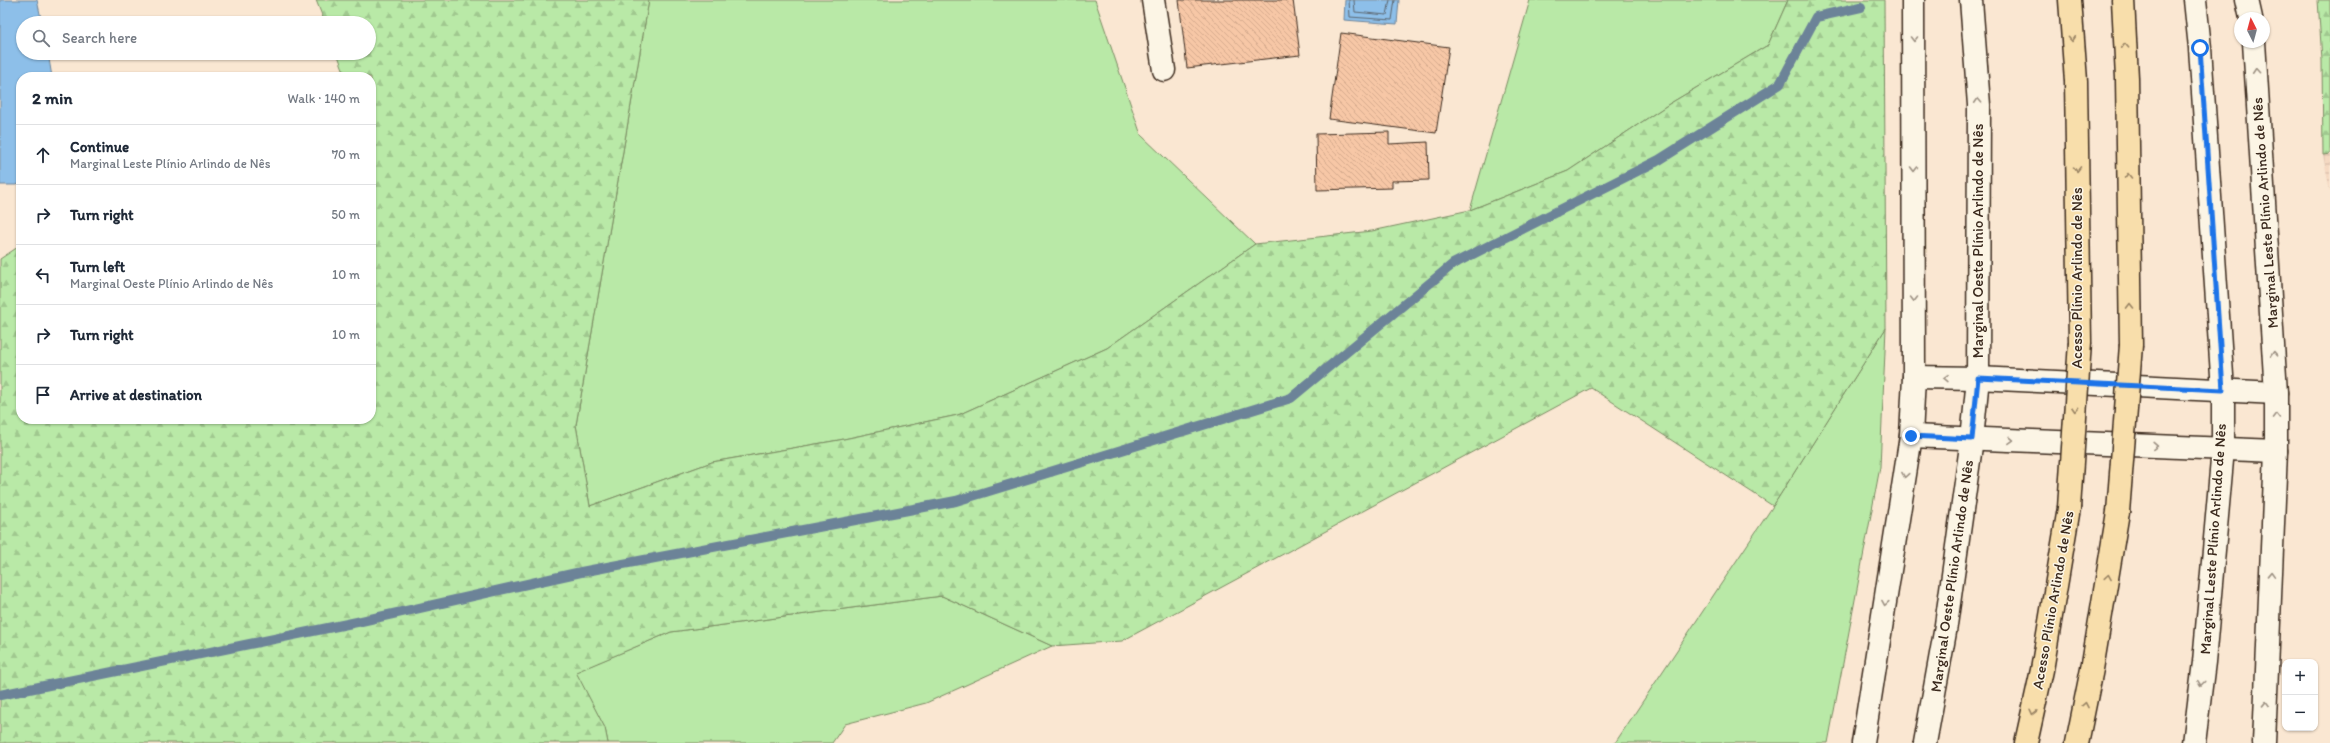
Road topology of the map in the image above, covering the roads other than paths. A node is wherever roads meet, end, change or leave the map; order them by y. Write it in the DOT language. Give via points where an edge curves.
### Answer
graph roads {
  1 [pos="1153,0"];
  2 [pos="1913,0"];
  3 [pos="1971,0"];
  4 [pos="2070,0"];
  5 [pos="2123,0"];
  6 [pos="2195,0"];
  7 [pos="2247,0"];
  8 [pos="2250,12"];
  9 [pos="2254,48"];
  10 [pos="1164,70"];
  11 [pos="1914,377"];
  12 [pos="1978,378"];
  13 [pos="2223,390"];
  14 [pos="2276,393"];
  15 [pos="1911,436"];
  16 [pos="1972,439"];
  17 [pos="2223,449"];
  18 [pos="2276,451"];
  19 [pos="1863,743"];
  20 [pos="1925,743"];
  21 [pos="2026,743"];
  22 [pos="2077,743"];
  23 [pos="2194,743"];
  24 [pos="2264,743"];
  1 -- 10 [label="main road"];
  2 -- 11 [label="main road, one-way"];
  12 -- 3 [label="main road, Marginal Oeste Plínio Arlindo de Nês, one-way" via="1979,105"];
  4 -- 21 [label="highway, Acesso Plínio Arlindo de Nês, one-way, bridge" via="2076,81 2080,342 2069,508 2042,670"];
  22 -- 5 [label="highway, one-way, bridge" via="2118,512 2131,345 2127,78"];
  6 -- 13 [label="main road, Marginal Leste Plínio Arlindo de Nês"];
  7 -- 8 [label="main road"];
  14 -- 9 [label="main road, Marginal Leste Plínio Arlindo de Nês, one-way"];
  12 -- 11 [label="main road, one-way"];
  11 -- 15 [label="main road"];
  12 -- 13 [label="main road"];
  12 -- 16 [label="main road, Marginal Oeste Plínio Arlindo de Nês"];
  13 -- 14 [label="main road"];
  13 -- 17 [label="main road, Marginal Leste Plínio Arlindo de Nês"];
  18 -- 14 [label="main road, Marginal Leste Plínio Arlindo de Nês, one-way"];
  15 -- 16 [label="main road"];
  15 -- 19 [label="main road, one-way"];
  16 -- 17 [label="main road, one-way"];
  16 -- 20 [label="main road, Marginal Oeste Plínio Arlindo de Nês" via="1945,632"];
  17 -- 18 [label="main road"];
  17 -- 23 [label="main road, Marginal Leste Plínio Arlindo de Nês, one-way" via="2204,662"];
  24 -- 18 [label="main road, Marginal Leste Plínio Arlindo de Nês, one-way"];
}
